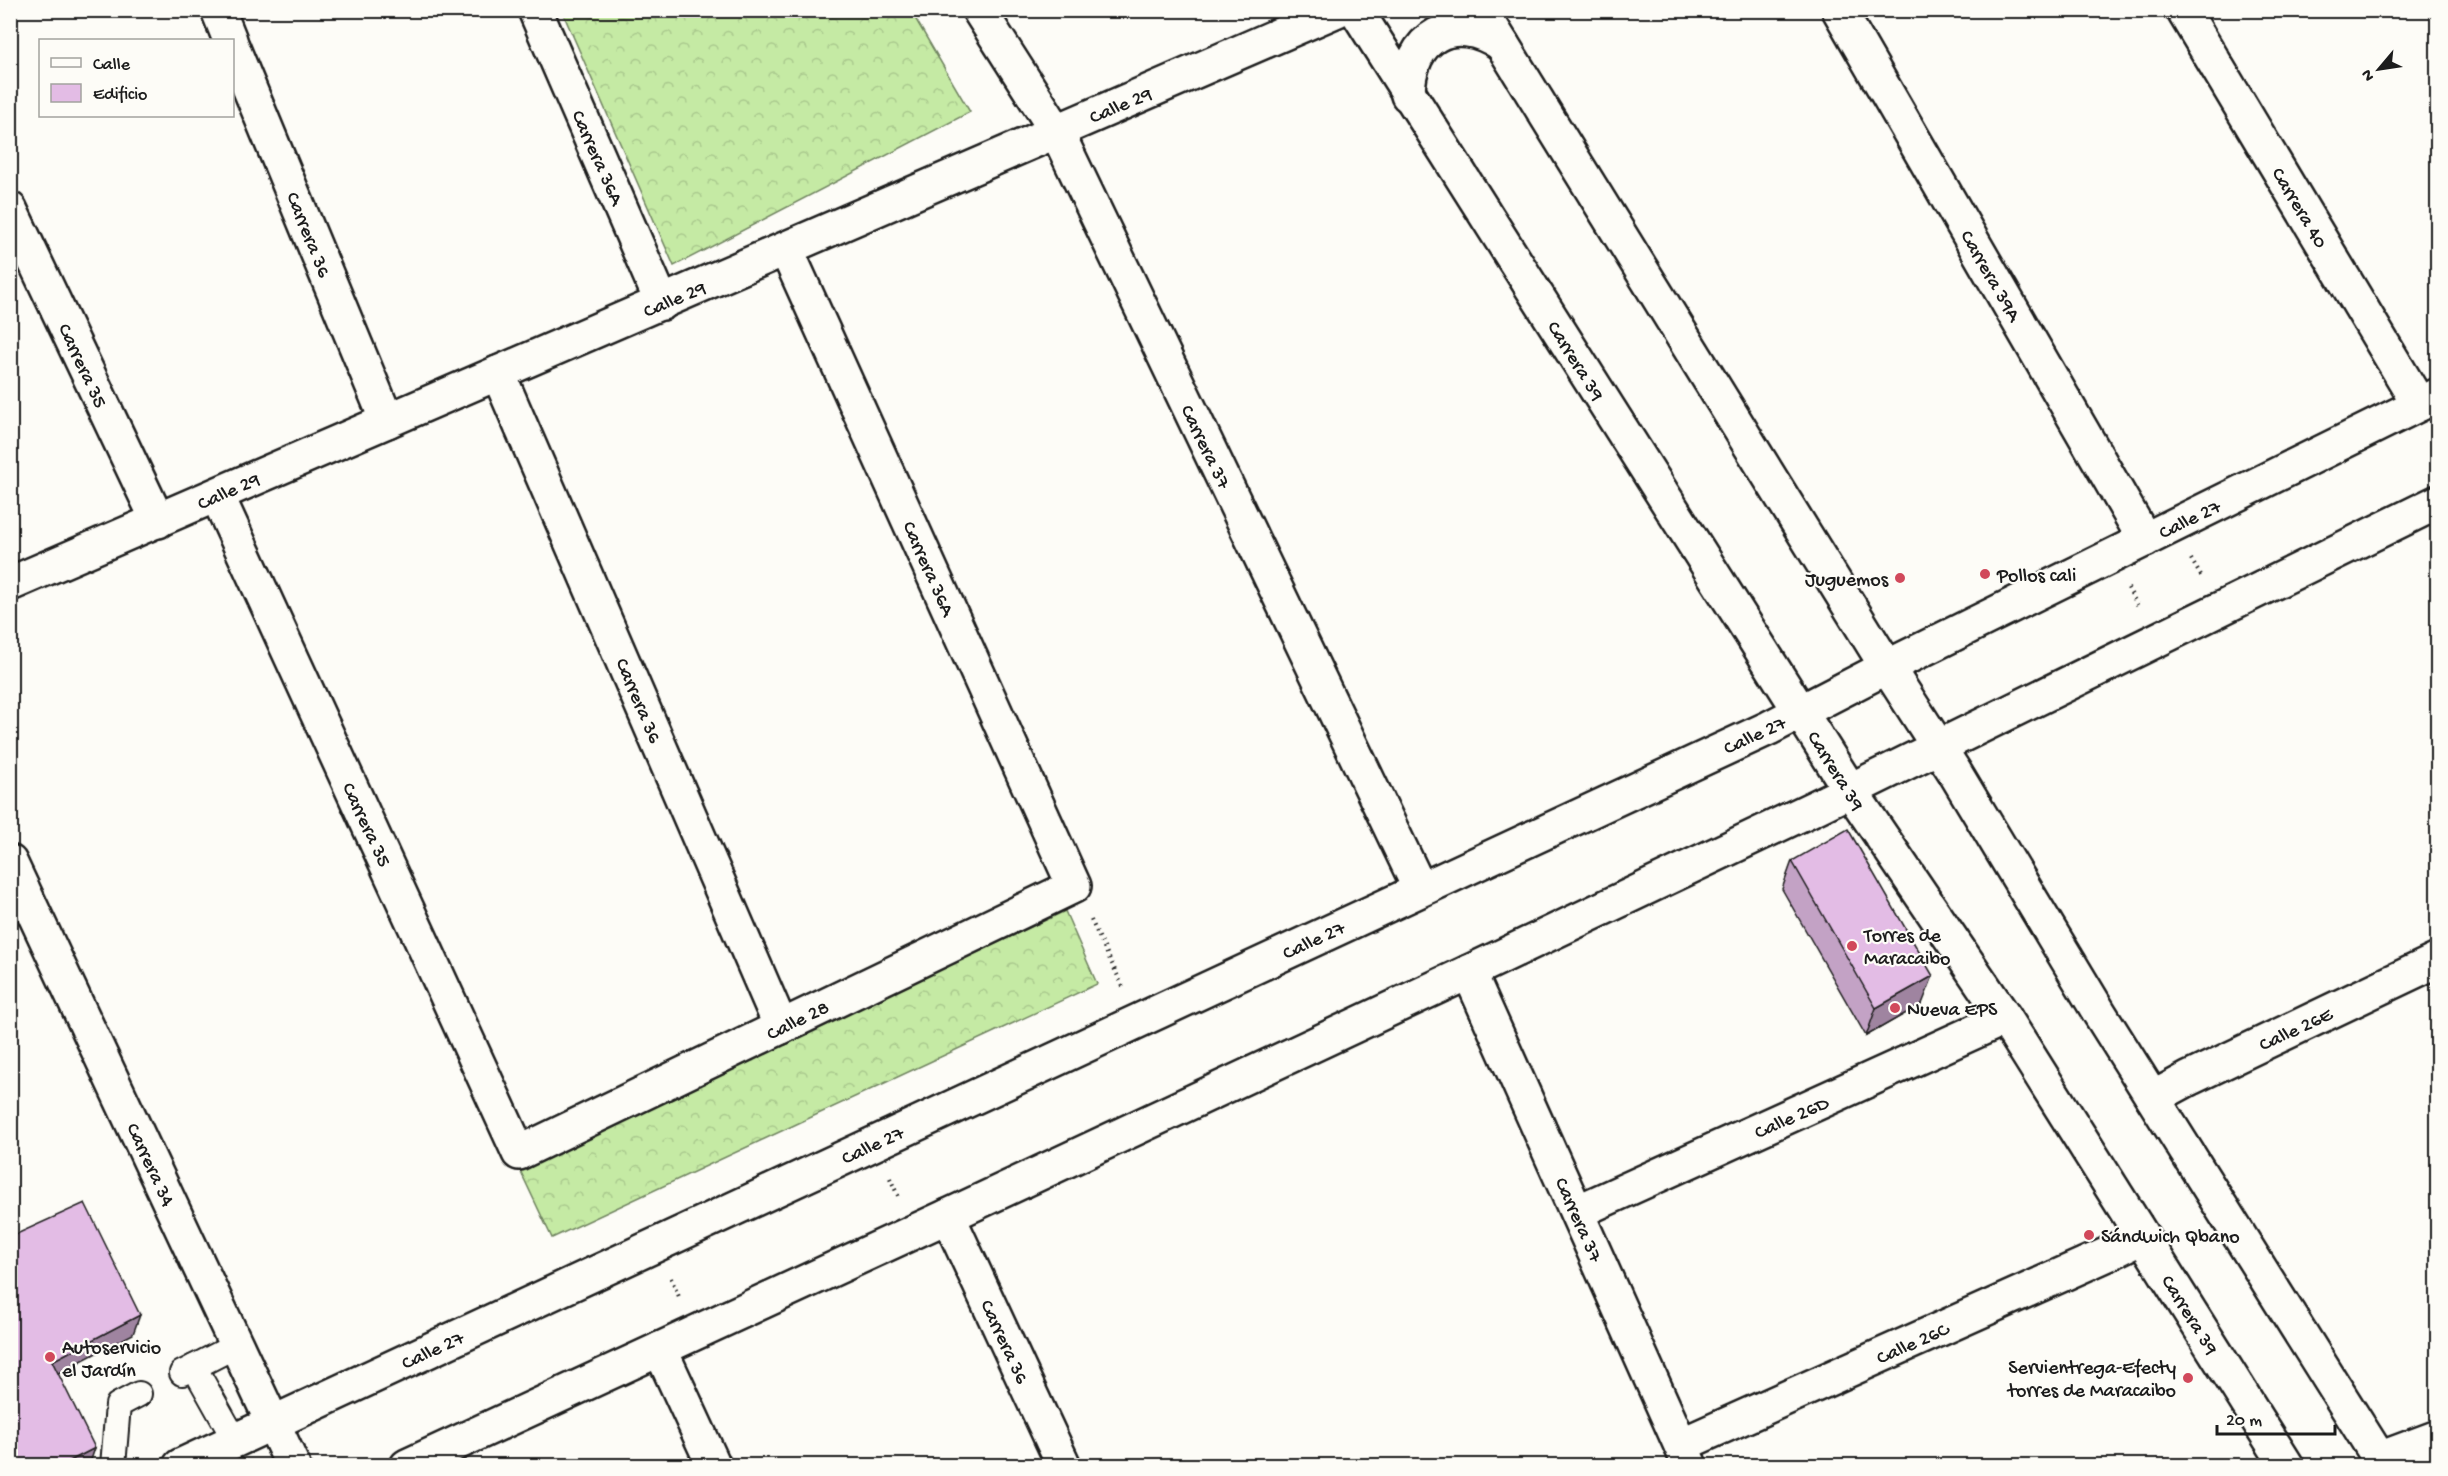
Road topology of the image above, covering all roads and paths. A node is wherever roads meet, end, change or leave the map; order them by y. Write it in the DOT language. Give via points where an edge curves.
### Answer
graph roads {
  1 [pos="218,10"];
  2 [pos="535,10"];
  3 [pos="979,10"];
  4 [pos="1337,10"];
  5 [pos="1356,10"];
  6 [pos="1481,10"];
  7 [pos="1839,10"];
  8 [pos="2183,10"];
  9 [pos="230,39"];
  10 [pos="1502,44"];
  11 [pos="234,51"];
  12 [pos="1408,94"];
  13 [pos="1057,132"];
  14 [pos="10,209"];
  15 [pos="786,249"];
  16 [pos="662,303"];
  17 [pos="498,373"];
  18 [pos="2428,399"];
  19 [pos="387,421"];
  20 [pos="217,495"];
  21 [pos="2438,502"];
  22 [pos="158,521"];
  23 [pos="2145,540"];
  24 [pos="10,584"];
  25 [pos="1887,667"];
  26 [pos="1800,712"];
  27 [pos="1938,746"];
  28 [pos="1850,790"];
  29 [pos="10,862"];
  30 [pos="1074,886"];
  31 [pos="1420,889"];
  32 [pos="2438,960"];
  33 [pos="1469,972"];
  34 [pos="1125,992"];
  35 [pos="2005,1018"];
  36 [pos="781,1027"];
  37 [pos="2153,1098"];
  38 [pos="875,1143"];
  39 [pos="519,1152"];
  40 [pos="1577,1212"];
  41 [pos="948,1216"];
  42 [pos="914,1232"];
  43 [pos="2142,1236"];
  44 [pos="656,1245"];
  45 [pos="696,1332"];
  46 [pos="237,1345"];
  47 [pos="660,1349"];
  48 [pos="139,1394"];
  49 [pos="273,1423"];
  50 [pos="2438,1437"];
  51 [pos="235,1440"];
  52 [pos="1685,1455"];
  53 [pos="2381,1462"];
  54 [pos="112,1466"];
  55 [pos="180,1466"];
  56 [pos="293,1466"];
  57 [pos="407,1466"];
  58 [pos="714,1466"];
  59 [pos="1064,1466"];
  60 [pos="2287,1466"];
  1 -- 9 [label="street"];
  2 -- 16 [label="street, Carrera 36A"];
  3 -- 13 [label="street, Carrera 37"];
  4 -- 13 [label="street, Calle 29"];
  5 -- 12 [label="street, Carrera 39"];
  6 -- 10 [label="street"];
  7 -- 23 [label="street, Carrera 39A"];
  8 -- 18 [label="street, Carrera 40"];
  10 -- 12 [label="street" via="1471,29 1437,35 1413,60"];
  10 -- 25 [label="street"];
  11 -- 19 [label="street, Carrera 36"];
  12 -- 26 [label="street, Carrera 39"];
  13 -- 15 [label="street, Calle 29"];
  13 -- 31 [label="street, Carrera 37"];
  14 -- 22 [label="street, Carrera 35"];
  15 -- 16 [label="street, Calle 29"];
  15 -- 30 [label="street, Carrera 36A"];
  16 -- 17 [label="street, Calle 29"];
  17 -- 19 [label="street, Calle 29"];
  17 -- 36 [label="street, Carrera 36"];
  18 -- 23 [label="street, Calle 27"];
  19 -- 20 [label="street, Calle 29"];
  20 -- 22 [label="street, Calle 29"];
  20 -- 39 [label="street, Carrera 35"];
  21 -- 27 [label="street"];
  22 -- 24 [label="street, Calle 29"];
  23 -- 25 [label="street, Calle 27"];
  25 -- 26 [label="street, Calle 27"];
  25 -- 27 [label="street"];
  26 -- 28 [label="street, Carrera 39"];
  26 -- 31 [label="street, Calle 27"];
  27 -- 28 [label="street"];
  27 -- 37 [label="street"];
  28 -- 33 [label="street"];
  28 -- 35 [label="street, Carrera 39"];
  29 -- 46 [label="street, Carrera 34"];
  30 -- 34 [label="path"];
  30 -- 36 [label="street, Calle 28"];
  31 -- 38 [label="street, Calle 27"];
  32 -- 37 [label="street, Calle 26E"];
  33 -- 40 [label="street, Carrera 37"];
  33 -- 41 [label="street"];
  35 -- 40 [label="street, Calle 26D"];
  35 -- 43 [label="street, Carrera 39"];
  36 -- 39 [label="street, Calle 28"];
  37 -- 53 [label="street"];
  38 -- 42 [label="path"];
  38 -- 44 [label="street, Calle 27"];
  40 -- 52 [label="street, Carrera 37"];
  41 -- 42 [label="street"];
  41 -- 59 [label="street, Carrera 36"];
  42 -- 45 [label="street"];
  43 -- 52 [label="street, Calle 26C"];
  43 -- 60 [label="street, Carrera 39"];
  44 -- 45 [label="path"];
  44 -- 49 [label="street, Calle 27"];
  45 -- 47 [label="street"];
  46 -- 49 [label="street, Carrera 34"];
  46 -- 51 [label="lane" via="188,1370"];
  47 -- 57 [label="street"];
  47 -- 58 [label="street"];
  48 -- 54 [label="lane" via="118,1405"];
  49 -- 51 [label="street, Calle 27"];
  49 -- 56 [label="street, Carrera 34"];
  50 -- 53 [label="street"];
  51 -- 55 [label="street, Calle 27"];
}
